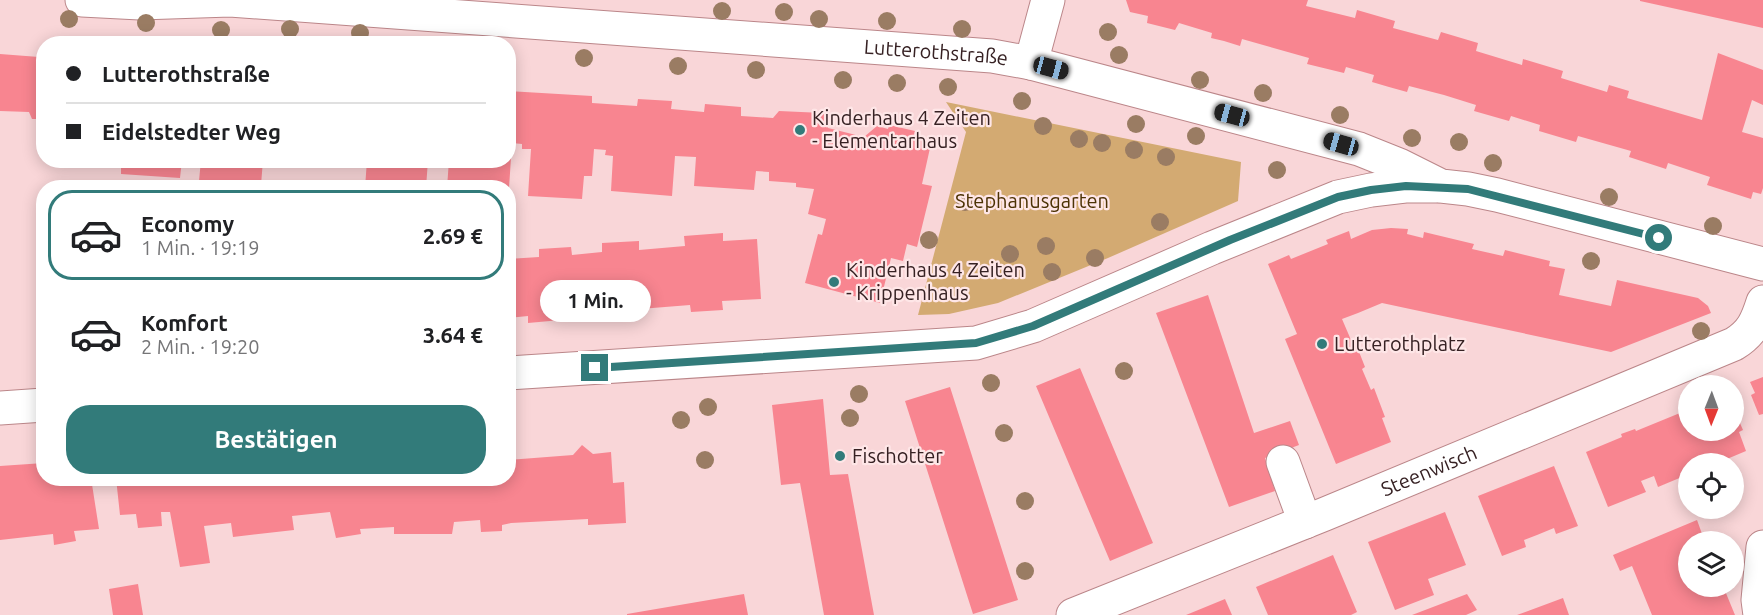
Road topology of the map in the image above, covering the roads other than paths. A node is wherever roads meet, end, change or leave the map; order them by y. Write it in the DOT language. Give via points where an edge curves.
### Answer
graph roads {
  1 [pos="82,0"];
  2 [pos="230,0"];
  3 [pos="1048,0"];
  4 [pos="1031,63"];
  5 [pos="1441,186"];
  6 [pos="1763,264"];
  7 [pos="1763,302"];
  8 [pos="516,372"];
  9 [pos="36,406"];
  10 [pos="0,408"];
  11 [pos="1283,462"];
  12 [pos="1305,522"];
  13 [pos="1763,547"];
  14 [pos="1073,615"];
  15 [pos="1760,615"];
  1 -- 2 [label="street, Lutterothstraße"];
  2 -- 4 [label="street, Lutterothstraße" via="992,56"];
  3 -- 4 [label="street"];
  4 -- 5 [label="street, Lutterothstraße" via="1359,149"];
  5 -- 6 [label="street, Lutterothstraße" via="1497,195"];
  5 -- 8 [label="street" via="1406,186 1338,197 1033,326 976,343"];
  7 -- 12 [label="street, Steenwisch" via="1756,324 1734,344"];
  9 -- 10 [label="street"];
  11 -- 12 [label="street"];
  12 -- 14 [label="street, Steenwisch"];
  13 -- 15 [label="street" via="1758,592"];
}
